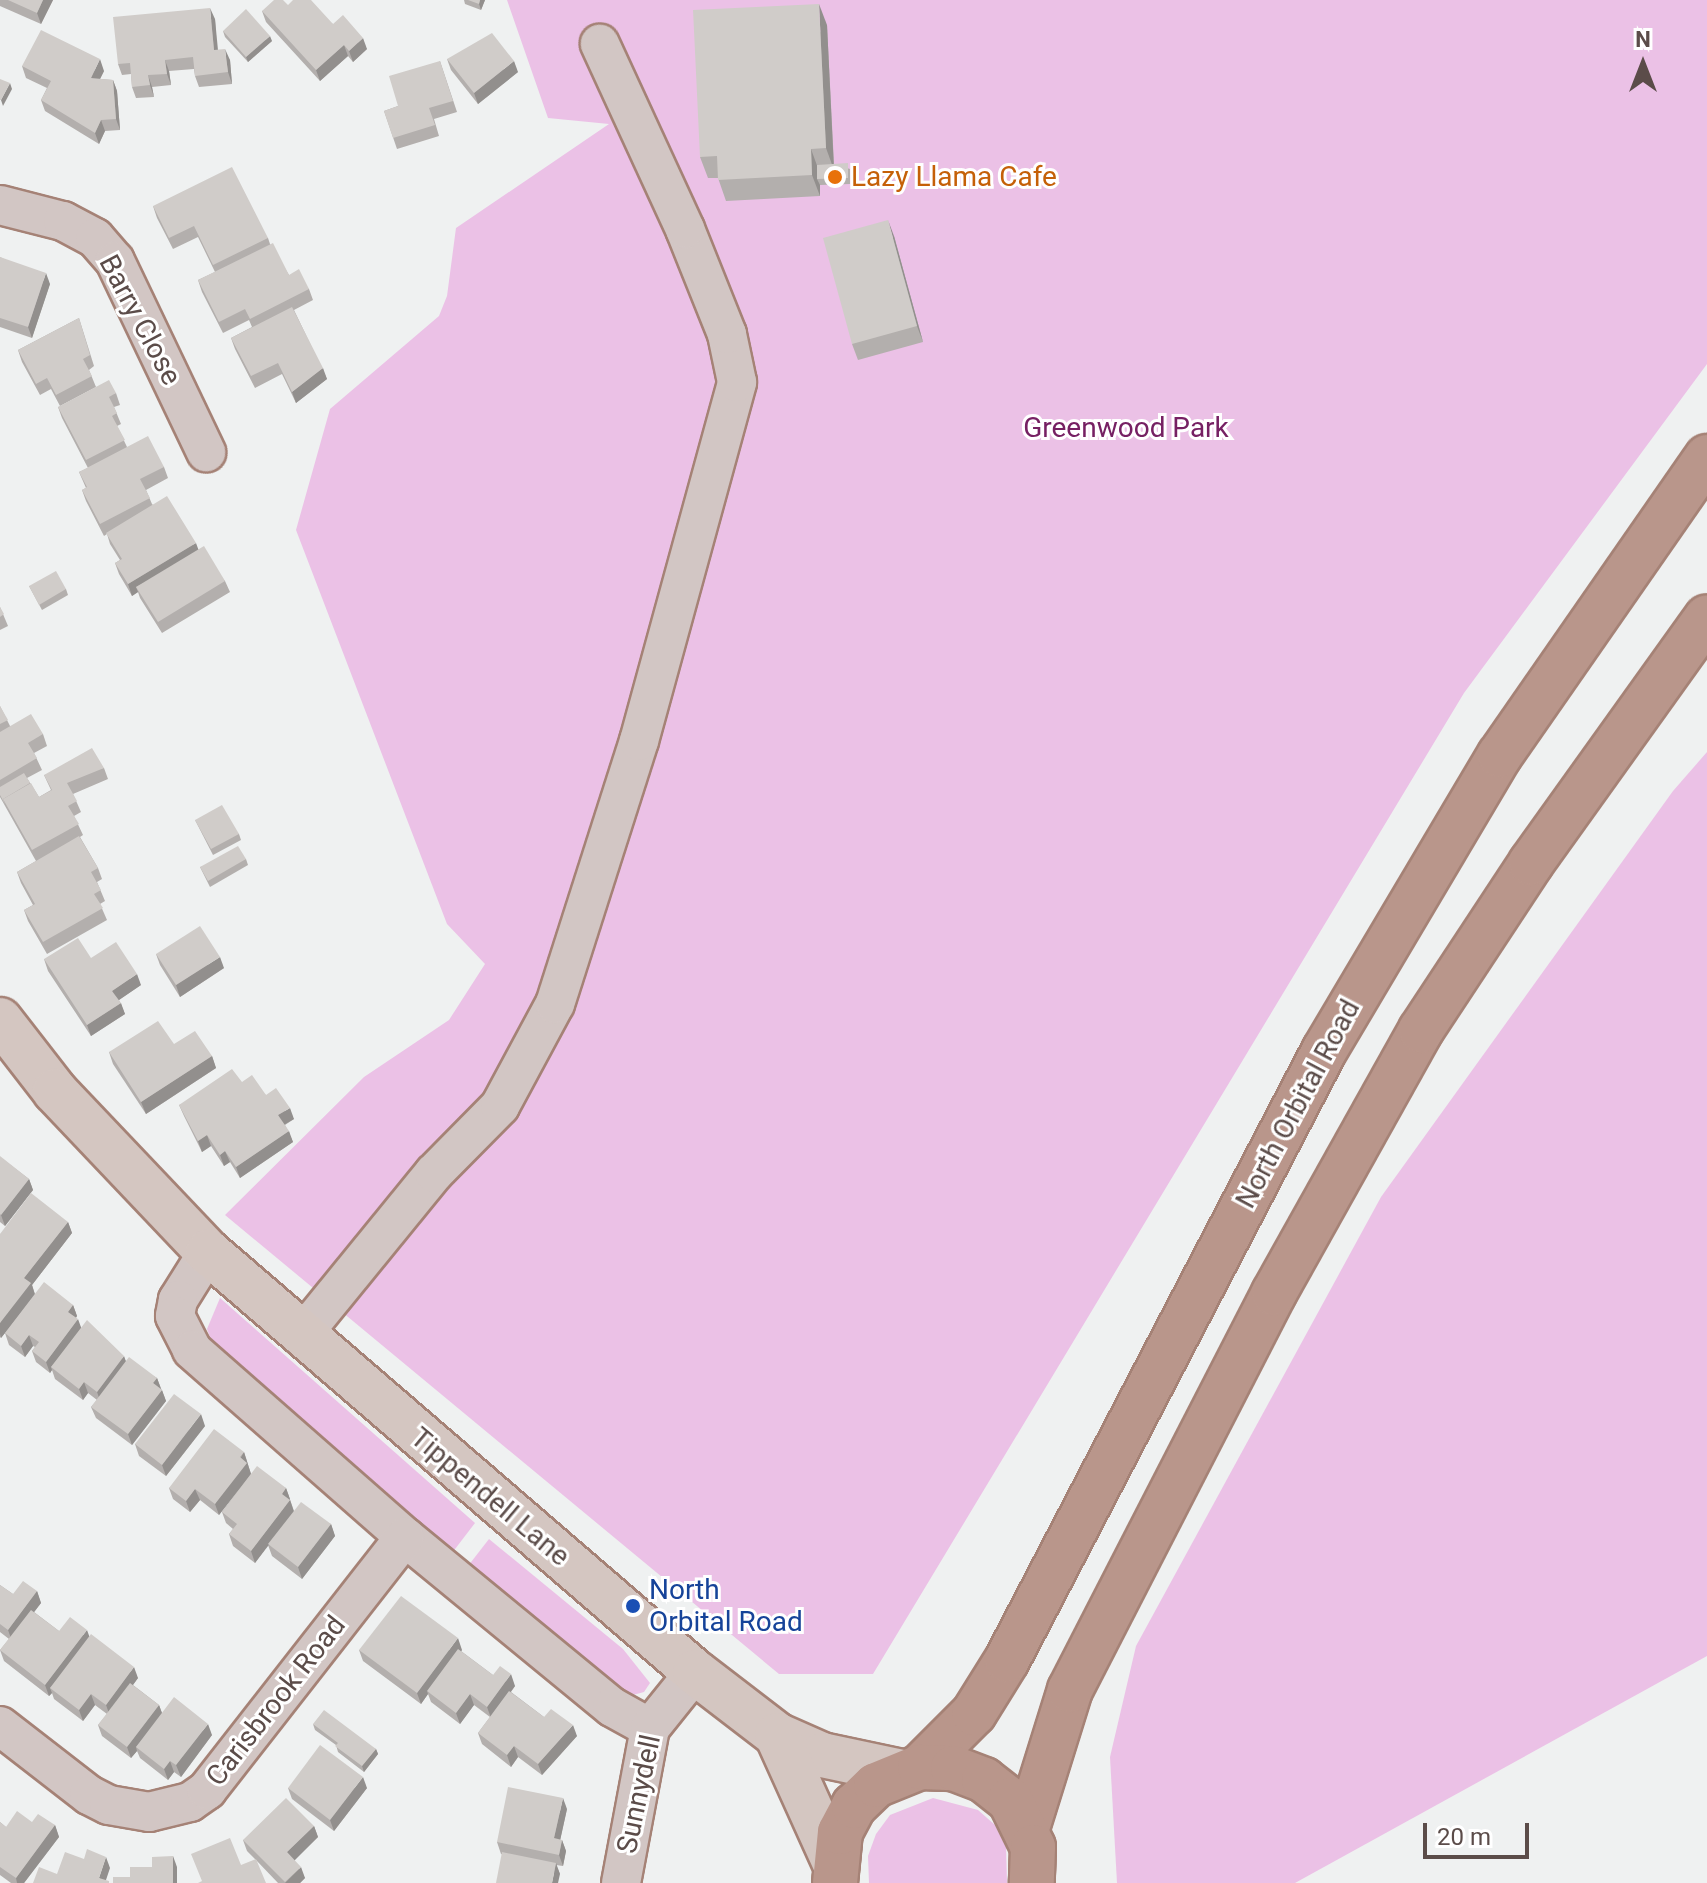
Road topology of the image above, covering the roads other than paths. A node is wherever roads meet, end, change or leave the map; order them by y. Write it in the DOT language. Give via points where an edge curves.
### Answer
graph roads {
  1 [pos="600,44"];
  2 [pos="0,205"];
  3 [pos="206,452"];
  4 [pos="1707,457"];
  5 [pos="1707,617"];
  6 [pos="0,1020"];
  7 [pos="208,1252"];
  8 [pos="301,1336"];
  9 [pos="405,1537"];
  10 [pos="695,1672"];
  11 [pos="0,1726"];
  12 [pos="650,1728"];
  13 [pos="777,1735"];
  14 [pos="911,1770"];
  15 [pos="1035,1865"];
  16 [pos="834,1872"];
  17 [pos="621,1883"];
  1 -- 8 [label="street" via="706,282 727,334 737,382 639,741 555,1004 500,1106 434,1173"];
  2 -- 3 [label="street, Barry Close" via="63,221 95,238 115,261"];
  4 -- 14 [label="highway, North Orbital Road" via="1484,782 1324,1051 1007,1660 974,1713"];
  5 -- 15 [label="highway" via="1531,863 1414,1044 1274,1293 1070,1690"];
  6 -- 7 [label="street, Tippendell Lane" via="55,1091"];
  7 -- 8 [label="street, Tippendell Lane"];
  7 -- 9 [label="street" via="178,1300 175,1316 192,1350"];
  8 -- 10 [label="street, Tippendell Lane"];
  9 -- 11 [label="street, Carisbrook Road" via="207,1790 190,1802 149,1812 109,1805"];
  9 -- 12 [label="street" via="612,1707"];
  10 -- 12 [label="street, Sunnydell"];
  10 -- 13 [label="street, Tippendell Lane"];
  12 -- 17 [label="street, Sunnydell"];
  13 -- 14 [label="street, Tippendell Lane" via="822,1755"];
  13 -- 16 [label="street, Tippendell Lane"];
  14 -- 15 [label="highway" via="953,1768 984,1780 1010,1800"];
  14 -- 16 [label="highway, North Orbital Road" via="876,1785 854,1806 840,1832"];
}
